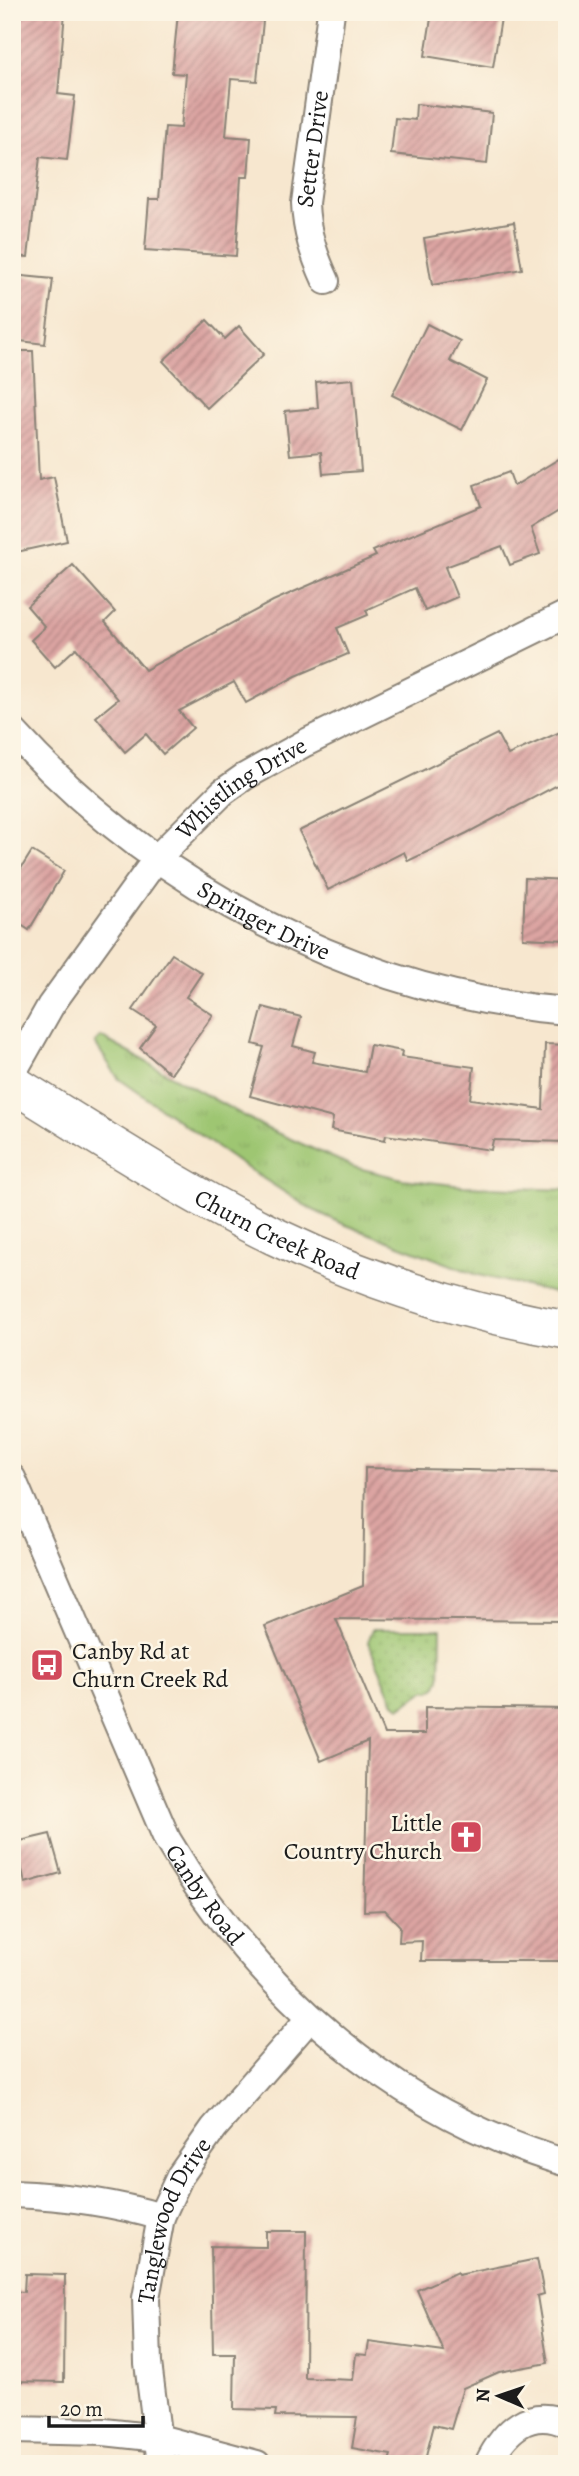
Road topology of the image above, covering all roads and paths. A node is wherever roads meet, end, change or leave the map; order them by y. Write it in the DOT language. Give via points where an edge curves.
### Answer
graph roads {
  1 [pos="331,12"];
  2 [pos="326,281"];
  3 [pos="567,614"];
  4 [pos="12,730"];
  5 [pos="157,858"];
  6 [pos="567,1011"];
  7 [pos="12,1074"];
  8 [pos="12,1083"];
  9 [pos="567,1330"];
  10 [pos="12,1478"];
  11 [pos="310,2018"];
  12 [pos="567,2162"];
  13 [pos="12,2194"];
  14 [pos="161,2217"];
  15 [pos="567,2424"];
  16 [pos="12,2430"];
  17 [pos="160,2451"];
  18 [pos="257,2464"];
  19 [pos="488,2464"];
  1 -- 2 [label="street, Setter Drive" via="305,203 310,242"];
  3 -- 5 [label="street, Whistling Drive" via="244,777"];
  4 -- 5 [label="street, Springer Drive" via="66,786"];
  5 -- 6 [label="street, Springer Drive" via="259,922 303,943 485,1001"];
  5 -- 7 [label="street, Whistling Drive" via="51,1006"];
  8 -- 9 [label="main road, Churn Creek Road" via="240,1219 313,1253 470,1310"];
  10 -- 11 [label="street, Canby Road" via="167,1839 235,1938"];
  11 -- 12 [label="street, Canby Road" via="383,2075 428,2103 484,2133"];
  11 -- 14 [label="street, Tanglewood Drive" via="214,2128 180,2176"];
  13 -- 14 [label="street" via="86,2199"];
  14 -- 17 [label="street, Tanglewood Drive" via="146,2298 148,2363"];
  15 -- 19 [label="street" via="531,2419 498,2445"];
  16 -- 17 [label="street" via="104,2432"];
  17 -- 18 [label="street"];
}
